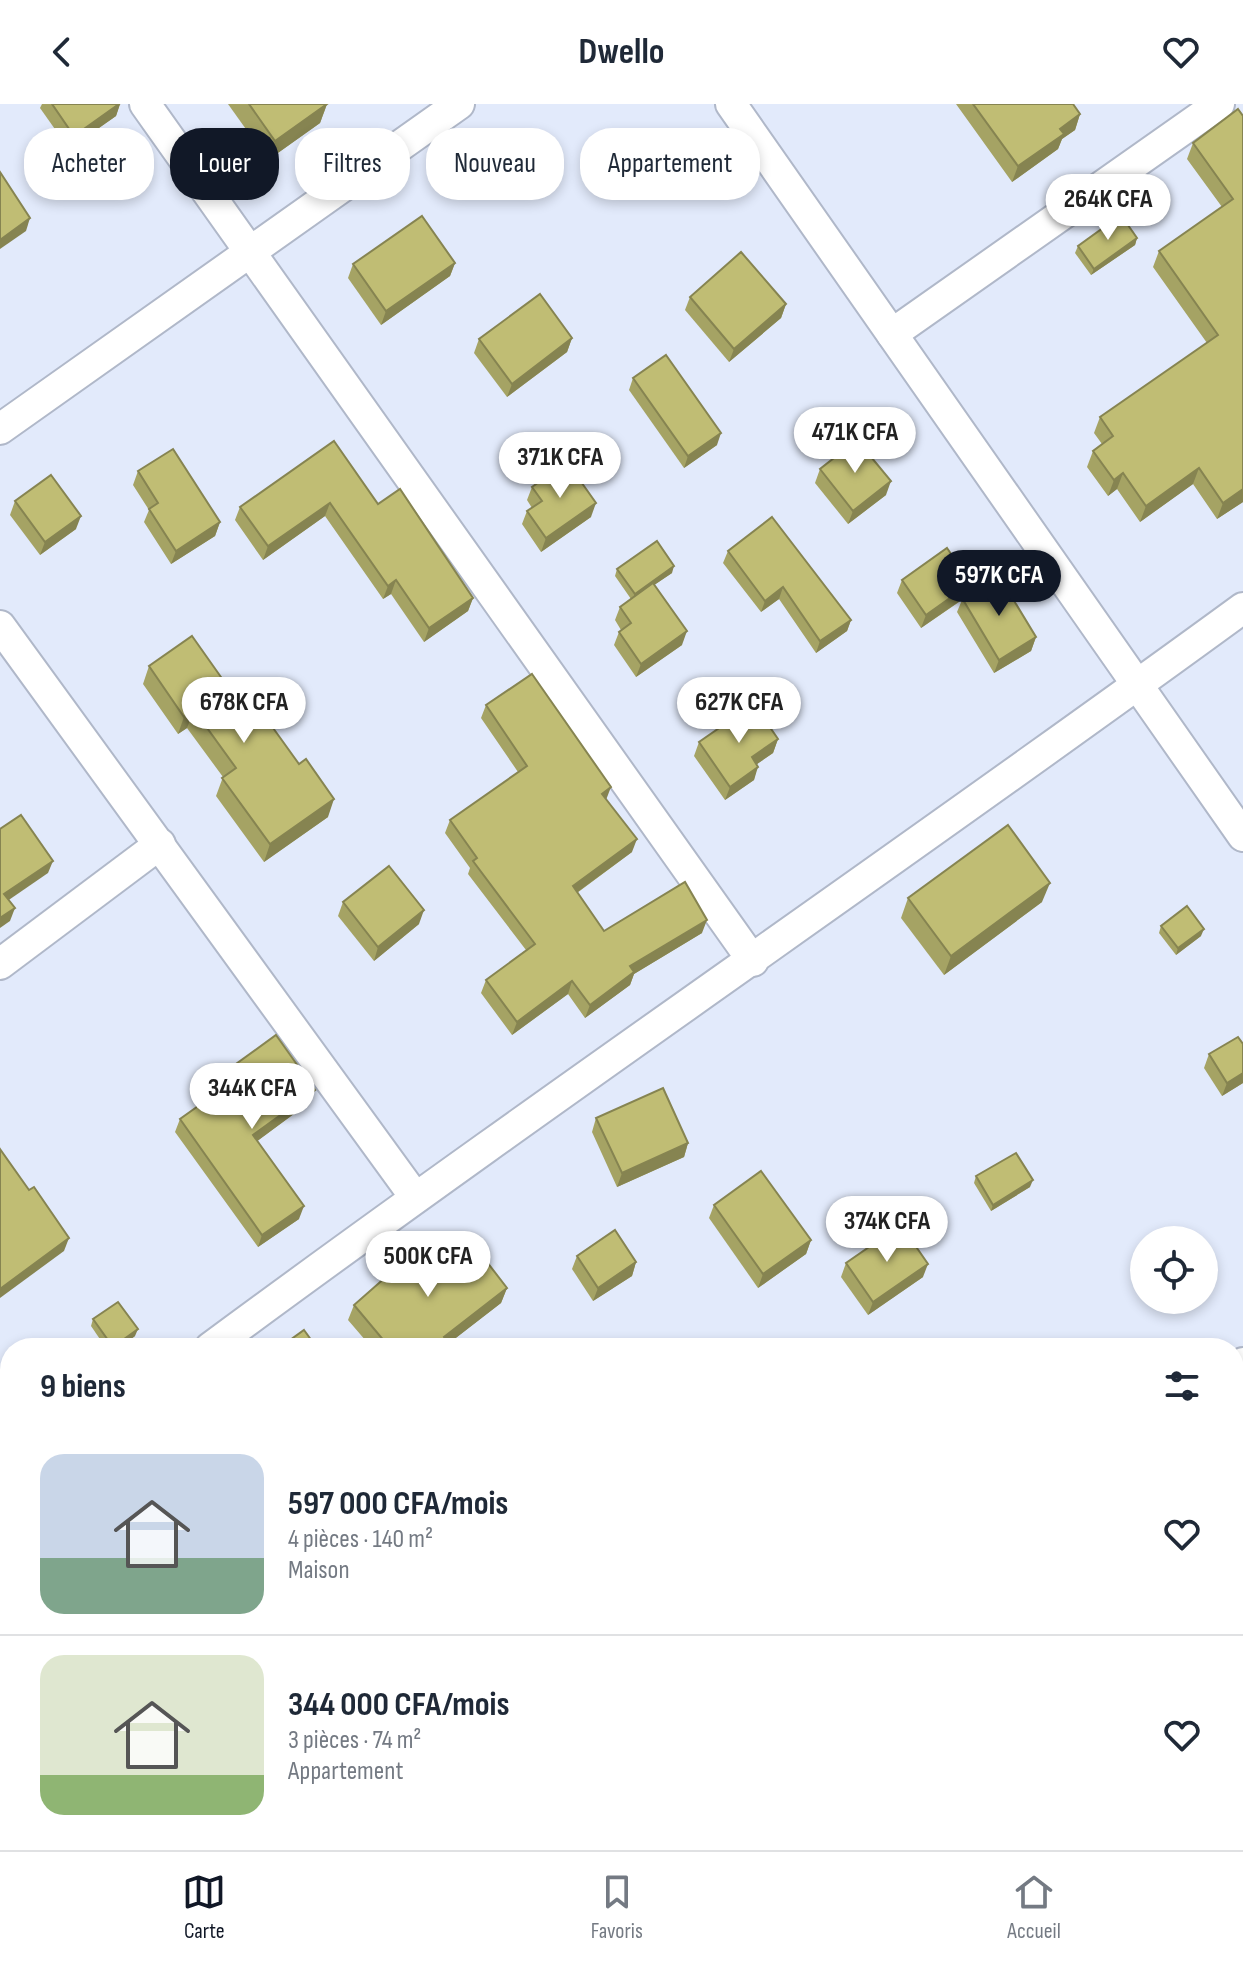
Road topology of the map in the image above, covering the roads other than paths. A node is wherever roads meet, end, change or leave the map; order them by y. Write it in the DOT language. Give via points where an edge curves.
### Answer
graph roads {
  1 [pos="145,104"];
  2 [pos="459,104"];
  3 [pos="731,104"];
  4 [pos="1219,104"];
  5 [pos="249,250"];
  6 [pos="892,334"];
  7 [pos="0,429"];
  8 [pos="1243,608"];
  9 [pos="0,626"];
  10 [pos="1139,684"];
  11 [pos="1243,836"];
  12 [pos="160,844"];
  13 [pos="753,961"];
  14 [pos="0,964"];
  15 [pos="415,1197"];
  16 [pos="224,1338"];
  1 -- 5 [label="street"];
  2 -- 5 [label="street"];
  3 -- 6 [label="street"];
  4 -- 6 [label="street"];
  5 -- 7 [label="street"];
  5 -- 13 [label="street"];
  6 -- 10 [label="street"];
  8 -- 10 [label="street"];
  9 -- 12 [label="street"];
  10 -- 11 [label="street"];
  10 -- 13 [label="street"];
  12 -- 14 [label="street"];
  12 -- 15 [label="street"];
  13 -- 15 [label="street"];
  15 -- 16 [label="street"];
}
